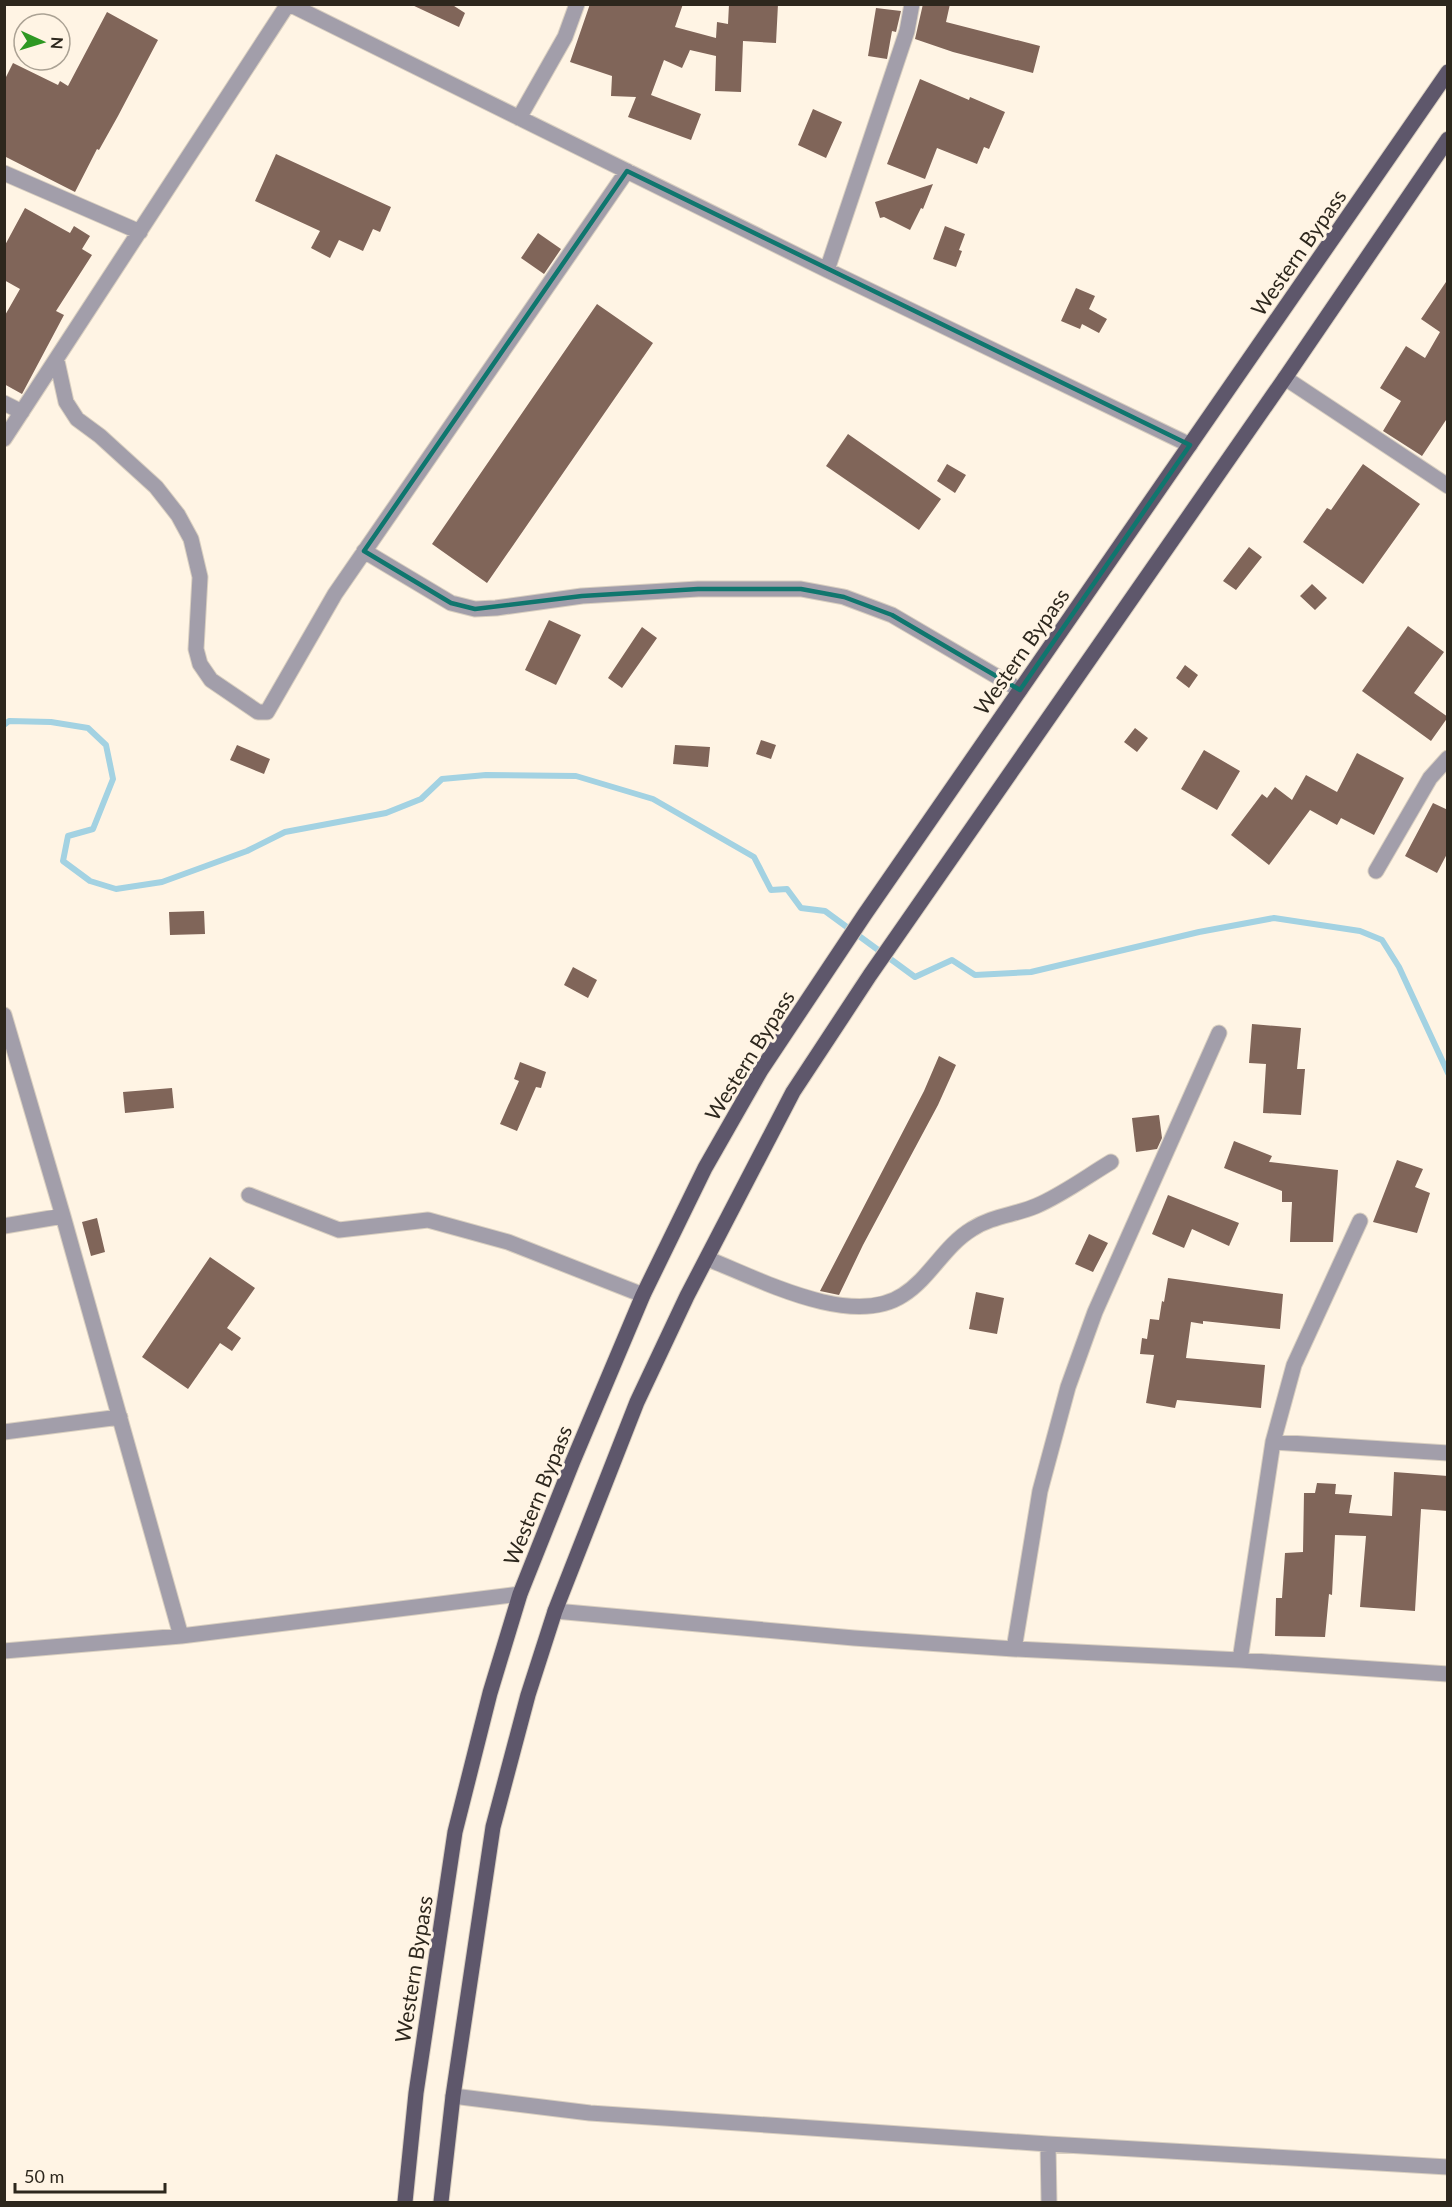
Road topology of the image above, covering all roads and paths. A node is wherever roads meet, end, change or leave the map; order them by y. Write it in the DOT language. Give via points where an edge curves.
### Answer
graph roads {
  1 [pos="289,4"];
  2 [pos="577,4"];
  3 [pos="912,4"];
  4 [pos="1448,72"];
  5 [pos="519,118"];
  6 [pos="1448,139"];
  7 [pos="627,171"];
  8 [pos="4,173"];
  9 [pos="140,232"];
  10 [pos="827,270"];
  11 [pos="57,361"];
  12 [pos="1285,378"];
  13 [pos="4,403"];
  14 [pos="22,412"];
  15 [pos="4,439"];
  16 [pos="1190,445"];
  17 [pos="1448,486"];
  18 [pos="364,551"];
  19 [pos="1020,690"];
  20 [pos="1448,758"];
  21 [pos="1376,871"];
  22 [pos="4,1015"];
  23 [pos="1219,1033"];
  24 [pos="7,1035"];
  25 [pos="1111,1162"];
  26 [pos="249,1195"];
  27 [pos="63,1216"];
  28 [pos="1360,1221"];
  29 [pos="4,1226"];
  30 [pos="708,1259"];
  31 [pos="643,1295"];
  32 [pos="120,1417"];
  33 [pos="4,1432"];
  34 [pos="1273,1442"];
  35 [pos="1448,1454"];
  36 [pos="520,1594"];
  37 [pos="555,1611"];
  38 [pos="181,1636"];
  39 [pos="1014,1649"];
  40 [pos="4,1651"];
  41 [pos="1240,1660"];
  42 [pos="1448,1674"];
  43 [pos="453,2096"];
  44 [pos="1048,2144"];
  45 [pos="1448,2167"];
  46 [pos="405,2202"];
  47 [pos="441,2202"];
  48 [pos="1049,2202"];
  1 -- 5 [label="street"];
  1 -- 9 [label="street"];
  2 -- 5 [label="street" via="565,36"];
  3 -- 10 [label="street" via="907,31"];
  4 -- 16 [label="main road, Western Bypass"];
  5 -- 7 [label="street"];
  6 -- 12 [label="main road"];
  7 -- 10 [label="street"];
  7 -- 18 [label="street"];
  8 -- 9 [label="street"];
  9 -- 11 [label="street"];
  10 -- 16 [label="street"];
  11 -- 14 [label="street"];
  11 -- 18 [label="street" via="66,402 77,419 156,487 178,515 191,539 200,577 196,649 200,664 211,680 253,709 267,712 334,594"];
  12 -- 17 [label="street"];
  12 -- 30 [label="main road" via="793,1092"];
  13 -- 14 [label="street"];
  14 -- 15 [label="street"];
  16 -- 19 [label="main road, Western Bypass"];
  18 -- 19 [label="street" via="451,603 475,609 582,596 698,590 801,590 844,597 892,615"];
  19 -- 31 [label="main road, Western Bypass" via="761,1070 705,1168"];
  20 -- 21 [label="street" via="1430,778"];
  22 -- 24 [label="street"];
  23 -- 39 [label="street" via="1095,1312 1068,1387 1040,1491"];
  24 -- 27 [label="street"];
  25 -- 30 [label="street" via="1035,1207 993,1218 971,1230 910,1290 882,1304 852,1307 820,1303"];
  26 -- 31 [label="street" via="339,1230 428,1220 508,1242"];
  27 -- 29 [label="street"];
  27 -- 32 [label="street"];
  28 -- 34 [label="street" via="1294,1365"];
  30 -- 37 [label="main road" via="637,1402"];
  31 -- 36 [label="main road, Western Bypass"];
  32 -- 33 [label="street"];
  32 -- 38 [label="street"];
  34 -- 35 [label="street"];
  34 -- 41 [label="street"];
  36 -- 38 [label="street"];
  36 -- 46 [label="main road, Western Bypass" via="455,1832 416,2093"];
  37 -- 39 [label="street"];
  37 -- 43 [label="main road" via="493,1827"];
  38 -- 40 [label="street"];
  39 -- 41 [label="street"];
  41 -- 42 [label="street"];
  43 -- 44 [label="street" via="590,2112"];
  43 -- 47 [label="main road"];
  44 -- 45 [label="street"];
  44 -- 48 [label="street"];
}
